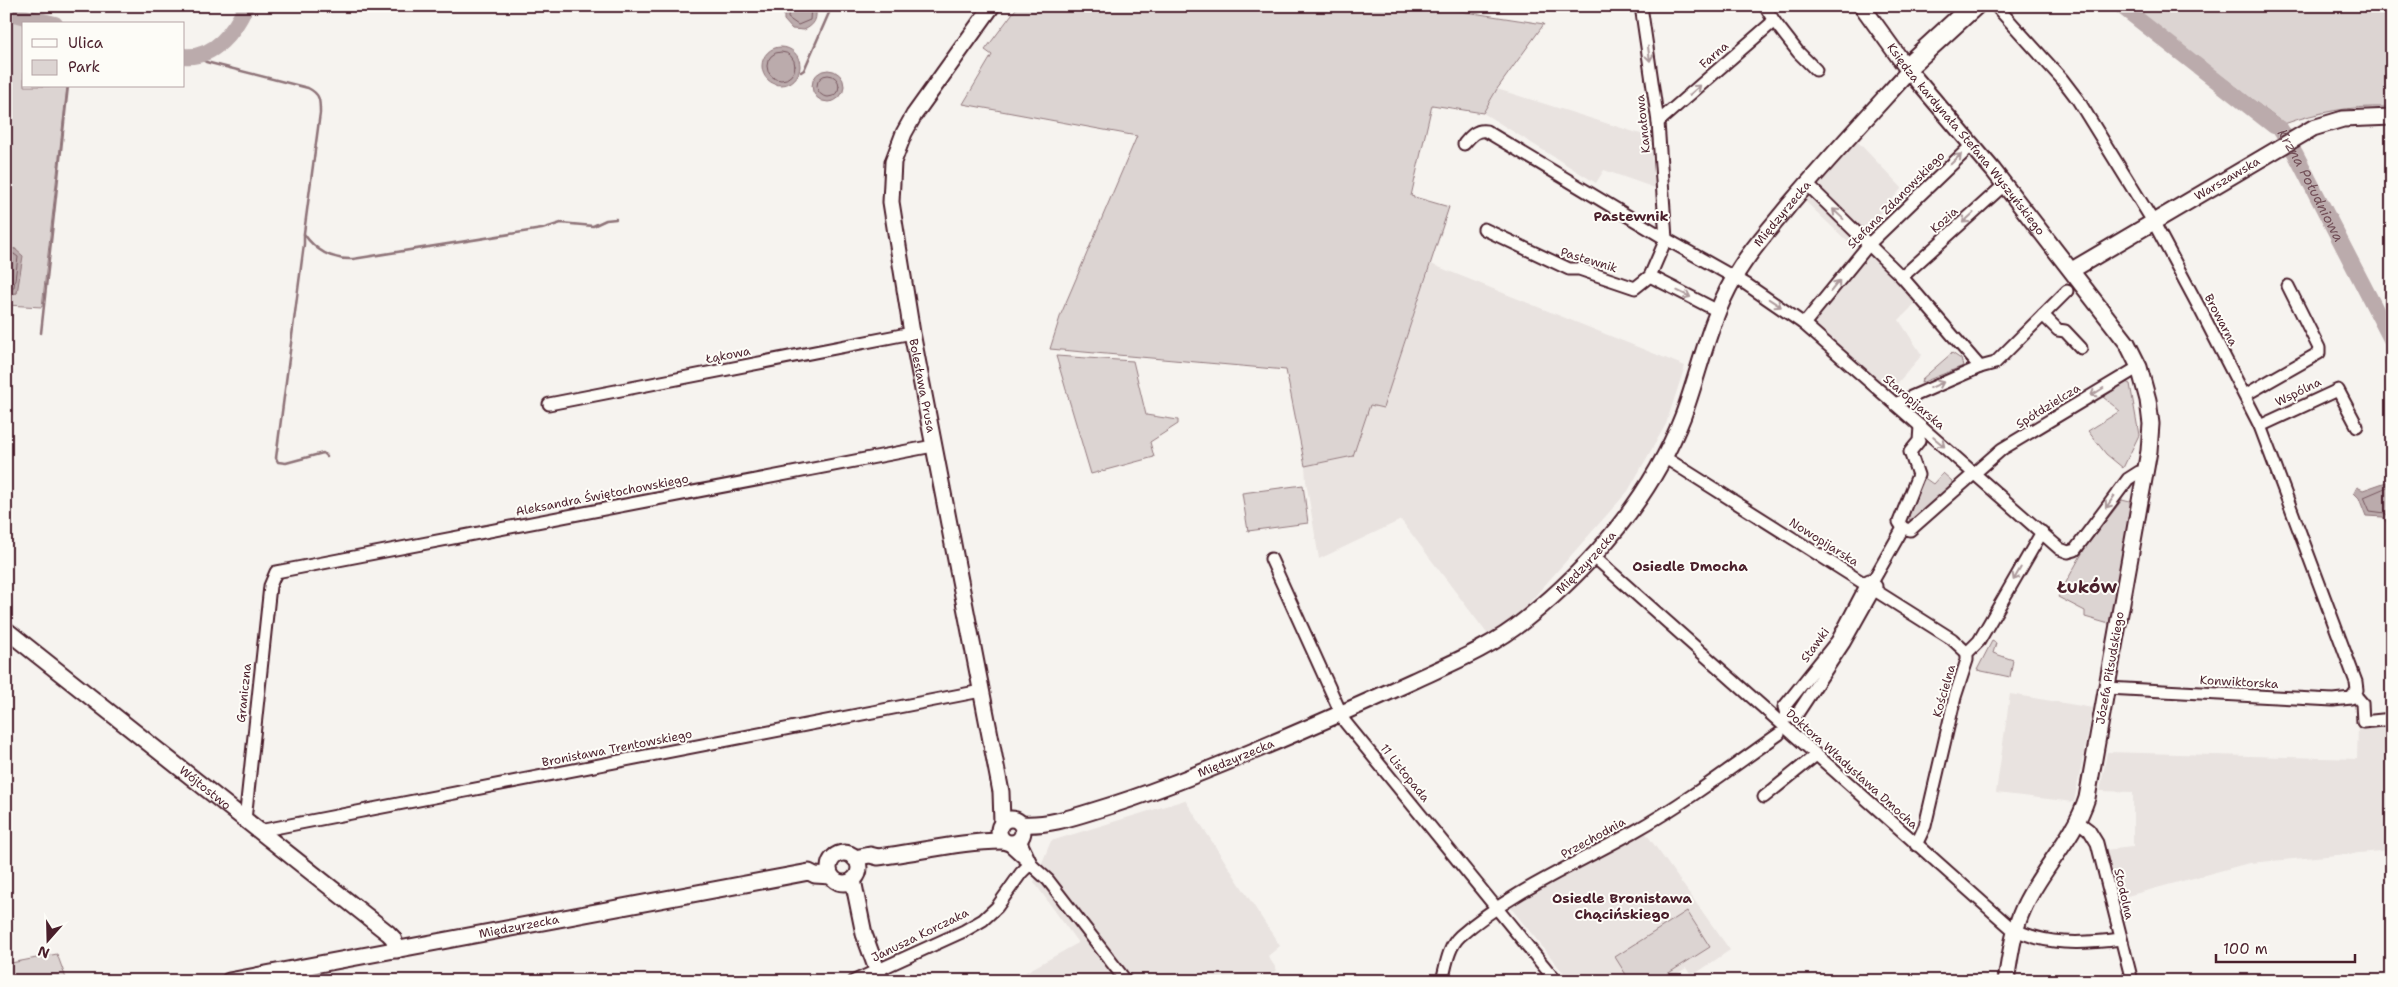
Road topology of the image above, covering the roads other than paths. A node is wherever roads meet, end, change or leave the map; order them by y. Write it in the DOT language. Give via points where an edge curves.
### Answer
graph roads {
  1 [pos="992,6"];
  2 [pos="1641,6"];
  3 [pos="1765,6"];
  4 [pos="1862,6"];
  5 [pos="1967,6"];
  6 [pos="1980,6"];
  7 [pos="1996,6"];
  8 [pos="1774,21"];
  9 [pos="1906,67"];
  10 [pos="1816,70"];
  11 [pos="2392,117"];
  12 [pos="1658,122"];
  13 [pos="1464,144"];
  14 [pos="1972,144"];
  15 [pos="1807,184"];
  16 [pos="2004,185"];
  17 [pos="2154,223"];
  18 [pos="1484,228"];
  19 [pos="1666,240"];
  20 [pos="1870,243"];
  21 [pos="2072,270"];
  22 [pos="1650,276"];
  23 [pos="1902,276"];
  24 [pos="1734,277"];
  25 [pos="2288,286"];
  26 [pos="2067,291"];
  27 [pos="1718,311"];
  28 [pos="2043,315"];
  29 [pos="1804,324"];
  30 [pos="912,333"];
  31 [pos="2082,348"];
  32 [pos="1980,367"];
  33 [pos="2139,367"];
  34 [pos="2245,395"];
  35 [pos="549,404"];
  36 [pos="1895,404"];
  37 [pos="1920,426"];
  38 [pos="2260,426"];
  39 [pos="2357,426"];
  40 [pos="934,446"];
  41 [pos="1664,457"];
  42 [pos="2145,472"];
  43 [pos="1976,473"];
  44 [pos="1902,528"];
  45 [pos="2042,532"];
  46 [pos="1592,555"];
  47 [pos="1271,559"];
  48 [pos="276,572"];
  49 [pos="1871,585"];
  50 [pos="6,630"];
  51 [pos="1967,653"];
  52 [pos="2107,688"];
  53 [pos="981,691"];
  54 [pos="2355,695"];
  55 [pos="1341,714"];
  56 [pos="2392,719"];
  57 [pos="1782,725"];
  58 [pos="1816,755"];
  59 [pos="1764,797"];
  60 [pos="245,820"];
  61 [pos="2077,821"];
  62 [pos="258,831"];
  63 [pos="1011,831"];
  64 [pos="1916,845"];
  65 [pos="1031,863"];
  66 [pos="844,871"];
  67 [pos="1498,909"];
  68 [pos="2016,930"];
  69 [pos="2121,939"];
  70 [pos="397,950"];
  71 [pos="880,976"];
  72 [pos="230,981"];
  73 [pos="854,981"];
  74 [pos="1126,981"];
  75 [pos="1442,981"];
  76 [pos="1556,981"];
  77 [pos="2006,981"];
  78 [pos="2132,981"];
  1 -- 30 [label="main road, Bolesława Prusa" via="914,115 893,162 890,202"];
  2 -- 12 [label="street, Kanałowa, one-way"];
  3 -- 8 [label="street"];
  4 -- 9 [label="main road, Księdza kardynała Stefana Wyszyńskiego"];
  5 -- 9 [label="street"];
  6 -- 9 [label="street"];
  7 -- 17 [label="street, Browarna" via="2072,93"];
  8 -- 10 [label="street"];
  12 -- 8 [label="street, Farna, one-way"];
  9 -- 14 [label="main road, Księdza kardynała Stefana Wyszyńskiego"];
  9 -- 15 [label="main road, Międzyrzecka"];
  11 -- 17 [label="main road, Warszawska" via="2335,120 2296,136"];
  12 -- 19 [label="street, Kanałowa"];
  13 -- 19 [label="street" via="1473,134 1486,130"];
  14 -- 16 [label="main road, Księdza kardynała Stefana Wyszyńskiego"];
  20 -- 14 [label="street, Stefana Zdanowskiego, one-way"];
  20 -- 15 [label="street, one-way"];
  15 -- 24 [label="main road, Międzyrzecka"];
  16 -- 21 [label="main road, Księdza kardynała Stefana Wyszyńskiego"];
  16 -- 23 [label="street, Kozia, one-way"];
  17 -- 21 [label="main road, Warszawska"];
  17 -- 34 [label="street, Browarna"];
  18 -- 22 [label="street, Pastewnik" via="1569,269 1579,269 1635,288"];
  19 -- 22 [label="street"];
  19 -- 24 [label="street"];
  20 -- 23 [label="street"];
  29 -- 20 [label="street, Stefana Zdanowskiego, one-way"];
  21 -- 33 [label="main road, Józefa Piłsudskiego" via="2121,333"];
  22 -- 27 [label="street, one-way"];
  23 -- 32 [label="street"];
  24 -- 27 [label="main road, Międzyrzecka"];
  24 -- 29 [label="street, Staropijarska, one-way"];
  25 -- 34 [label="street" via="2319,352"];
  26 -- 28 [label="street"];
  27 -- 41 [label="main road, Międzyrzecka" via="1687,404"];
  28 -- 31 [label="street"];
  28 -- 32 [label="street" via="1999,360"];
  29 -- 36 [label="street, Staropijarska"];
  30 -- 35 [label="street, Łąkowa"];
  30 -- 40 [label="main road, Bolesława Prusa"];
  36 -- 32 [label="street, one-way"];
  33 -- 42 [label="main road, Józefa Piłsudskiego" via="2150,417"];
  33 -- 43 [label="street, Spółdzielcza, one-way" via="2002,449"];
  34 -- 38 [label="street, Browarna"];
  36 -- 37 [label="street, Staropijarska"];
  37 -- 43 [label="street, Staropijarska, one-way"];
  37 -- 44 [label="street, Stawki" via="1919,441 1910,452 1918,475 1899,522"];
  38 -- 39 [label="street, Wspólna" via="2338,390"];
  38 -- 54 [label="street, Browarna" via="2356,682"];
  40 -- 48 [label="street, Aleksandra Świętochowskiego"];
  40 -- 53 [label="main road, Bolesława Prusa"];
  41 -- 46 [label="main road, Międzyrzecka" via="1628,513"];
  41 -- 49 [label="street, Nowopijarska"];
  42 -- 45 [label="street, Staropijarska, one-way" via="2128,479 2075,550 2071,552 2060,548"];
  42 -- 52 [label="main road, Józefa Piłsudskiego"];
  43 -- 44 [label="street, Spółdzielcza" via="1910,530"];
  43 -- 45 [label="street, Staropijarska"];
  44 -- 49 [label="street, Stawki"];
  45 -- 51 [label="street, Kościelna, one-way" via="1979,641"];
  46 -- 55 [label="main road, Międzyrzecka" via="1542,605 1494,642"];
  46 -- 57 [label="street, Doktora Władysława Dmocha"];
  47 -- 55 [label="street, 11 Listopada"];
  48 -- 60 [label="street, Graniczna" via="270,586"];
  49 -- 51 [label="street, Nowopijarska"];
  49 -- 57 [label="street, Stawki" via="1794,717"];
  50 -- 60 [label="main road, Wójtostwo"];
  51 -- 64 [label="street, Kościelna" via="1925,826"];
  52 -- 54 [label="street, Konwiktorska" via="2333,700 2347,700"];
  52 -- 61 [label="main road, Józefa Piłsudskiego" via="2087,798"];
  53 -- 62 [label="street, Bronisława Trentowskiego"];
  53 -- 63 [label="main road, Bolesława Prusa" via="1000,792"];
  54 -- 56 [label="street" via="2362,703 2363,722"];
  55 -- 63 [label="main road, Międzyrzecka" via="1161,789 1057,821"];
  55 -- 67 [label="street, 11 Listopada"];
  57 -- 58 [label="street, Doktora Władysława Dmocha"];
  57 -- 67 [label="street, Przechodnia" via="1637,830"];
  58 -- 59 [label="street"];
  58 -- 64 [label="street, Doktora Władysława Dmocha"];
  60 -- 62 [label="main road, Wójtostwo"];
  61 -- 68 [label="main road, Józefa Piłsudskiego" via="2031,894"];
  61 -- 69 [label="street, Stodolna" via="2090,830 2097,843"];
  62 -- 70 [label="main road, Wójtostwo" via="388,933"];
  63 -- 65 [label="street"];
  63 -- 66 [label="main road, Międzyrzecka" via="878,858 870,855"];
  64 -- 68 [label="street, Doktora Władysława Dmocha"];
  65 -- 71 [label="street, Janusza Korczaka" via="997,908 983,920"];
  65 -- 74 [label="street" via="1048,880"];
  66 -- 70 [label="main road, Międzyrzecka" via="815,875 809,872"];
  66 -- 71 [label="main road"];
  67 -- 75 [label="street, Przechodnia" via="1452,945"];
  67 -- 76 [label="street, 11 Listopada"];
  68 -- 69 [label="street, Doktora Władysława Dmocha" via="2060,943"];
  68 -- 77 [label="main road, Józefa Piłsudskiego"];
  69 -- 78 [label="street, Stodolna"];
  70 -- 72 [label="main road, Międzyrzecka"];
  71 -- 73 [label="street, Janusza Korczaka"];
}
